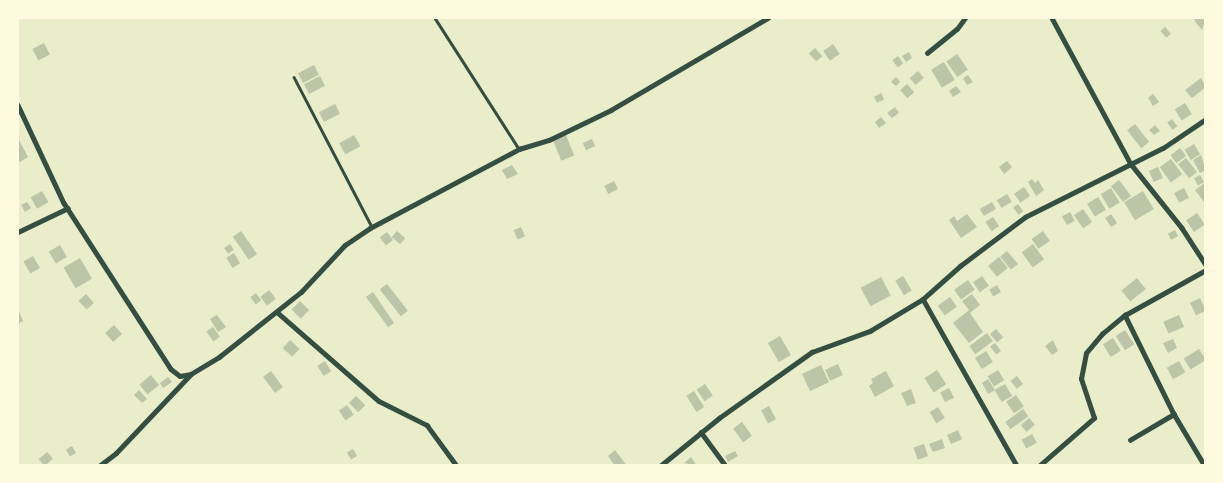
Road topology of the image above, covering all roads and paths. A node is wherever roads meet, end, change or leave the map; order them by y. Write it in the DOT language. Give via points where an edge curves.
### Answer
graph roads {
  1 [pos="435,18"];
  2 [pos="768,18"];
  3 [pos="965,18"];
  4 [pos="1052,18"];
  5 [pos="927,53"];
  6 [pos="294,77"];
  7 [pos="18,105"];
  8 [pos="1206,119"];
  9 [pos="519,149"];
  10 [pos="1131,164"];
  11 [pos="68,208"];
  12 [pos="372,227"];
  13 [pos="18,232"];
  14 [pos="1206,265"];
  15 [pos="1206,270"];
  16 [pos="923,299"];
  17 [pos="277,312"];
  18 [pos="1125,315"];
  19 [pos="190,374"];
  20 [pos="1174,414"];
  21 [pos="701,432"];
  22 [pos="1130,440"];
  23 [pos="99,466"];
  24 [pos="458,466"];
  25 [pos="660,466"];
  26 [pos="726,466"];
  27 [pos="1017,466"];
  28 [pos="1039,466"];
  29 [pos="1205,466"];
  1 -- 9 [label="lane"];
  2 -- 9 [label="street" via="611,110 549,140"];
  3 -- 5 [label="street"];
  4 -- 10 [label="street"];
  6 -- 12 [label="lane"];
  7 -- 11 [label="street"];
  8 -- 10 [label="street" via="1174,142"];
  9 -- 12 [label="street"];
  10 -- 14 [label="street" via="1182,228"];
  10 -- 16 [label="street" via="1025,216"];
  11 -- 13 [label="street"];
  11 -- 19 [label="street" via="171,369 180,376"];
  12 -- 17 [label="street" via="345,244"];
  15 -- 18 [label="street"];
  16 -- 21 [label="street" via="870,331 812,352"];
  16 -- 27 [label="street"];
  17 -- 19 [label="street" via="220,357"];
  17 -- 24 [label="street" via="378,401 427,425"];
  18 -- 20 [label="street"];
  18 -- 28 [label="street" via="1086,353 1081,379 1094,418"];
  19 -- 23 [label="street" via="116,453"];
  20 -- 22 [label="street"];
  20 -- 29 [label="street"];
  21 -- 25 [label="street"];
  21 -- 26 [label="street"];
}
